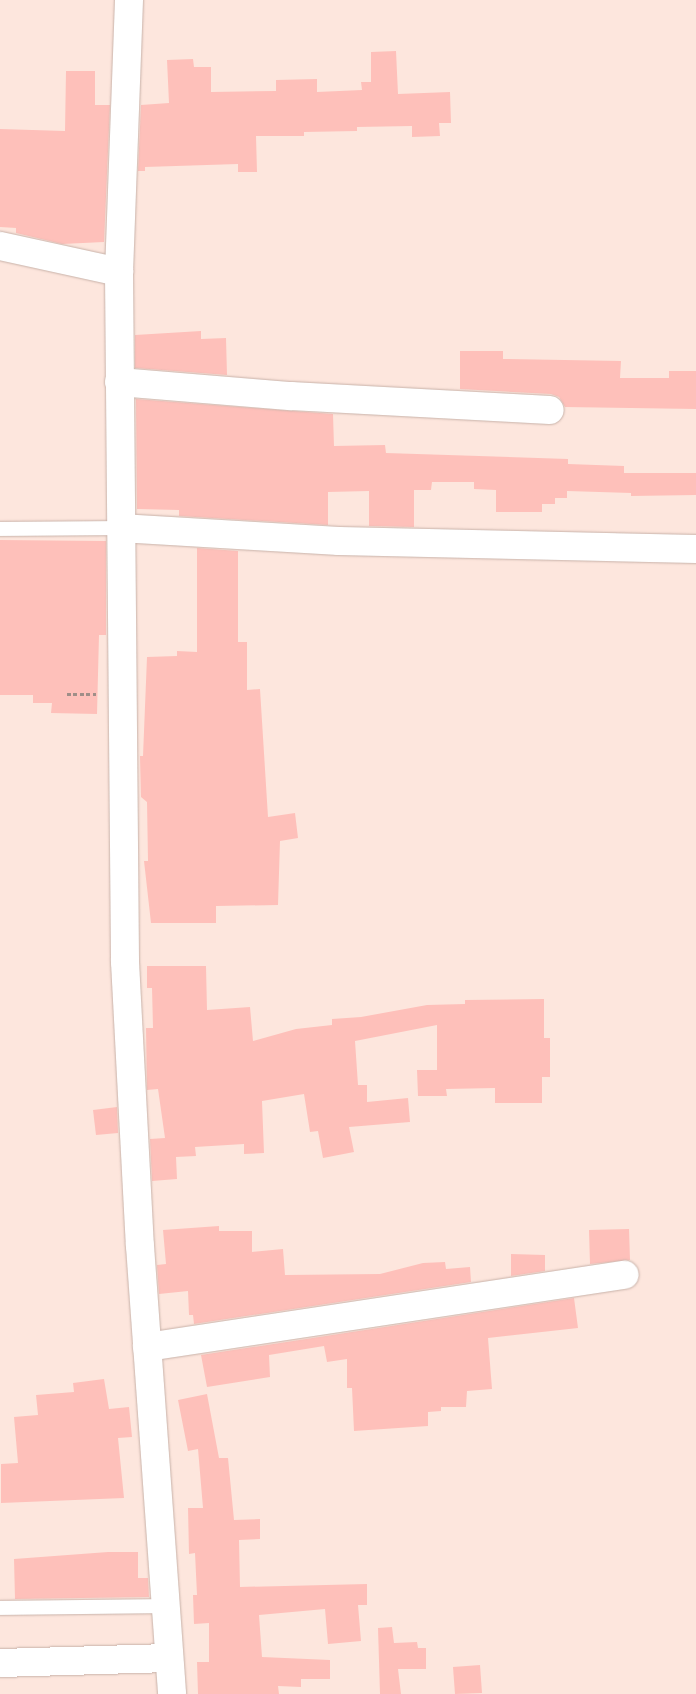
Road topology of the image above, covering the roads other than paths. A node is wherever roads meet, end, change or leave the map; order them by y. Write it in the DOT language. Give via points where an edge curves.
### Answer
graph roads {
  1 [pos="129,0"];
  2 [pos="0,246"];
  3 [pos="119,272"];
  4 [pos="119,382"];
  5 [pos="550,410"];
  6 [pos="120,528"];
  7 [pos="0,529"];
  8 [pos="696,549"];
  9 [pos="625,1275"];
  10 [pos="147,1347"];
  11 [pos="164,1606"];
  12 [pos="0,1608"];
  13 [pos="168,1658"];
  14 [pos="0,1663"];
  15 [pos="172,1694"];
  1 -- 3 [label="street"];
  2 -- 3 [label="street"];
  3 -- 4 [label="street"];
  4 -- 5 [label="street" via="291,396"];
  4 -- 6 [label="street"];
  6 -- 7 [label="lane"];
  6 -- 8 [label="street" via="339,541"];
  6 -- 10 [label="street" via="125,972"];
  9 -- 10 [label="street"];
  10 -- 11 [label="street"];
  11 -- 12 [label="lane"];
  11 -- 13 [label="street"];
  13 -- 14 [label="street"];
  13 -- 15 [label="street"];
}
